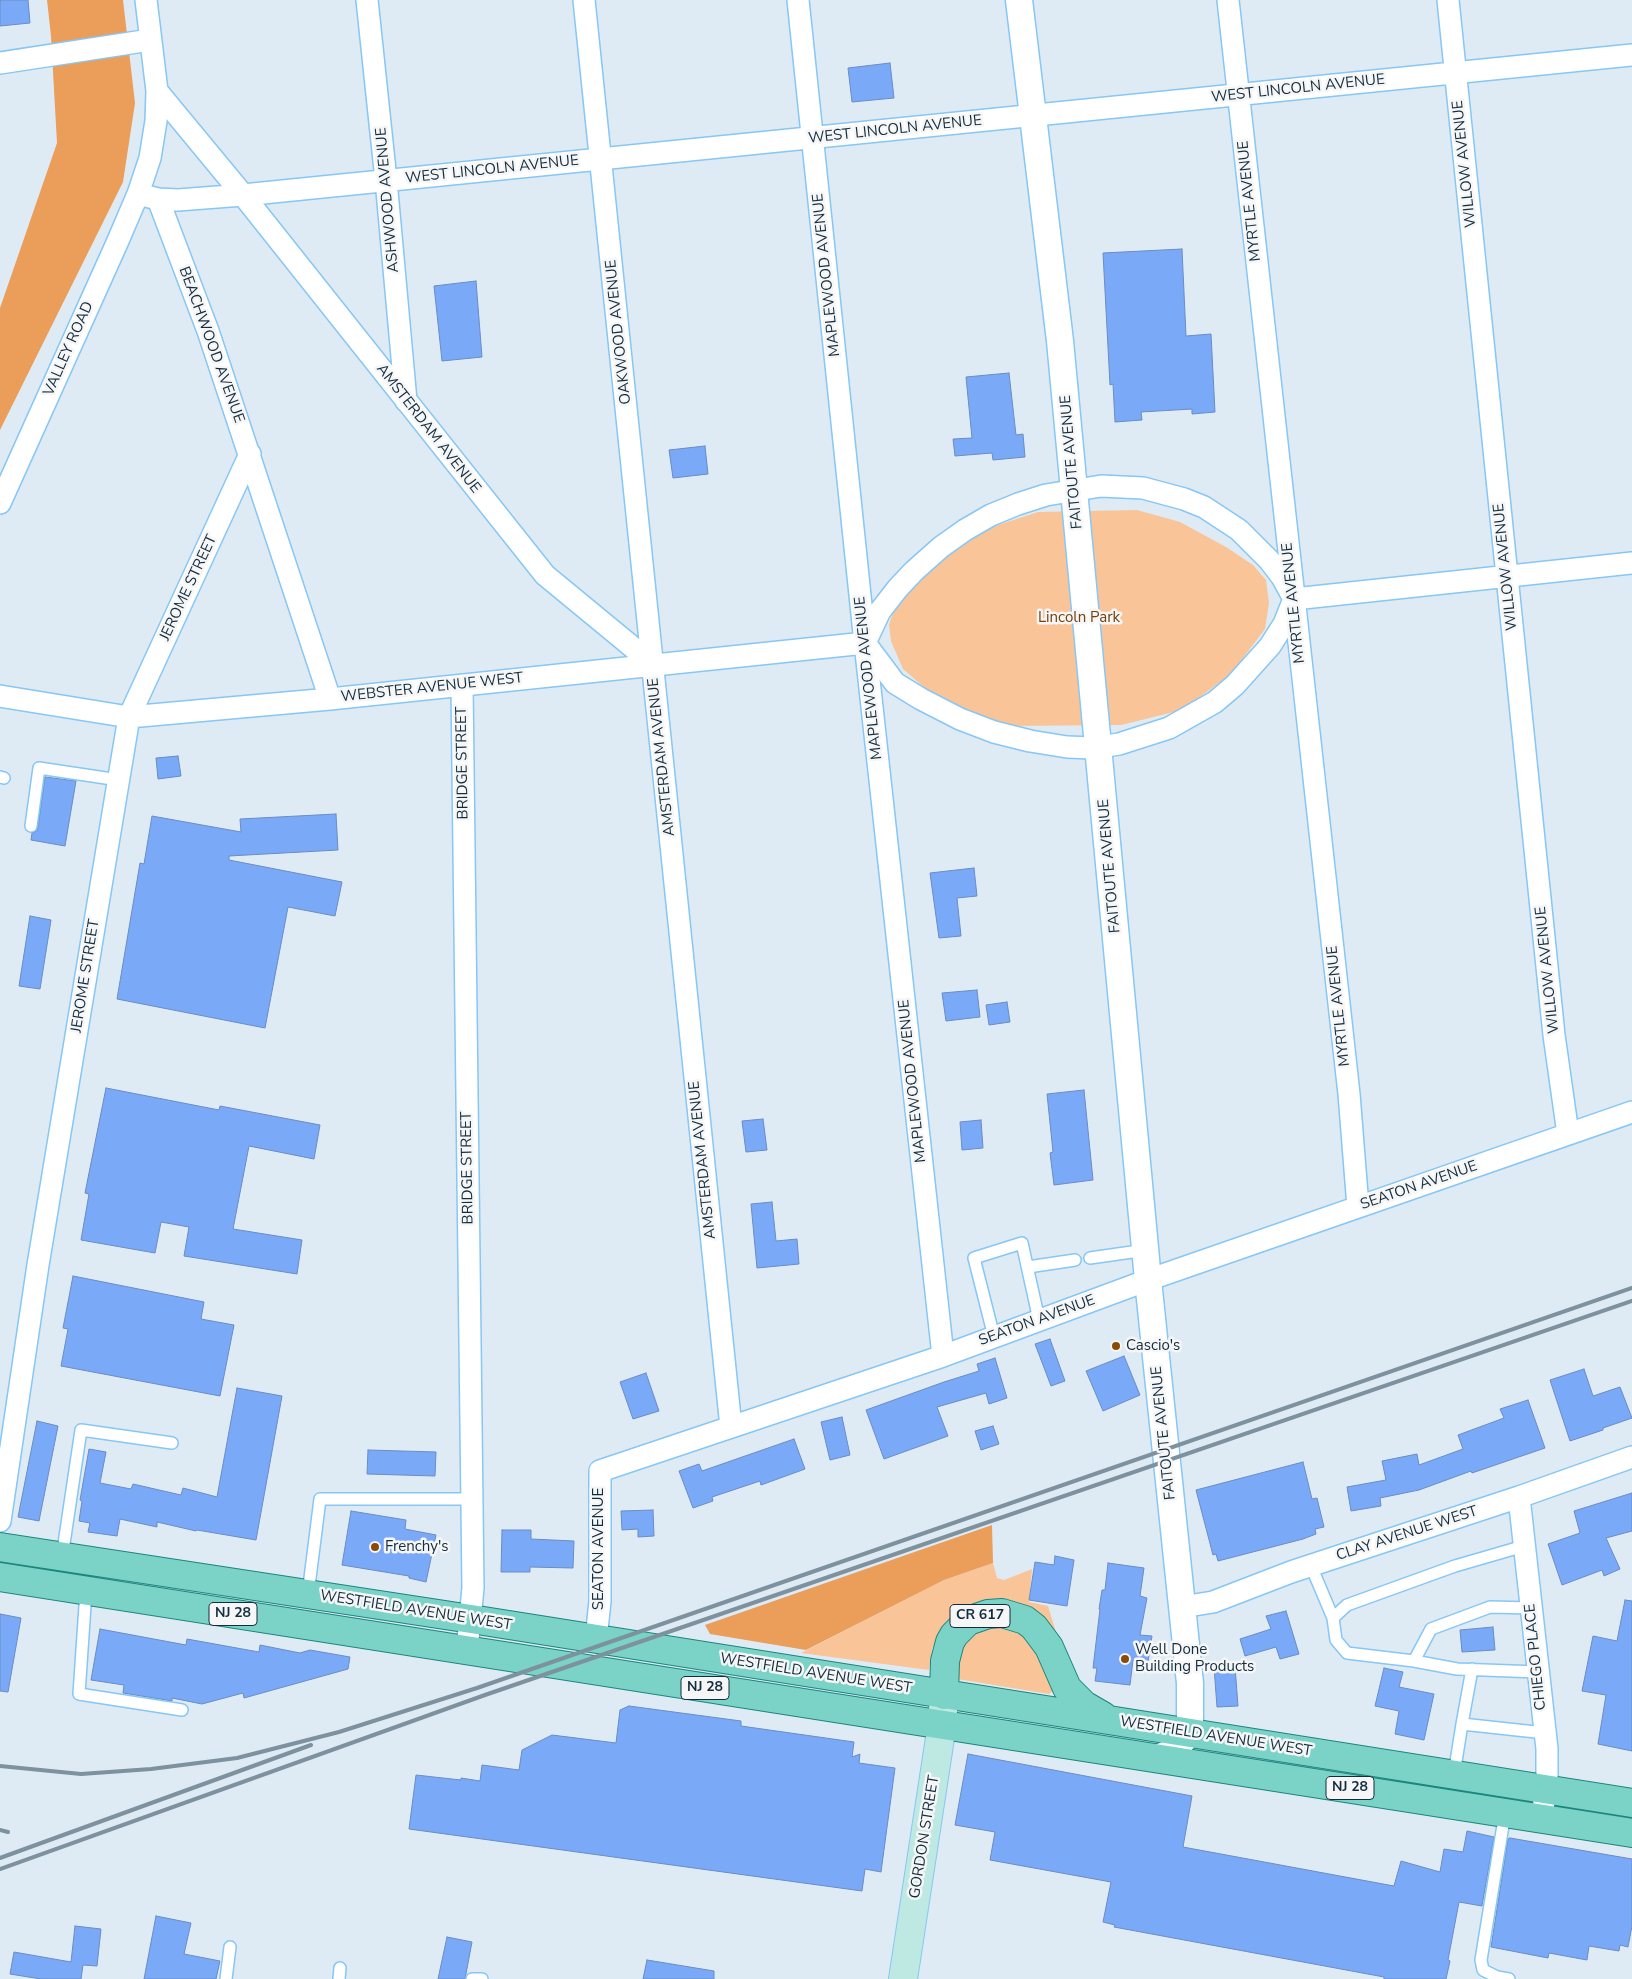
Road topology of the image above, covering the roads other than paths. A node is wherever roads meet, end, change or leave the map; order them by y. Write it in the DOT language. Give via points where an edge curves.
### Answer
graph roads {
  1 [pos="146,0"];
  2 [pos="367,0"];
  3 [pos="584,0"];
  4 [pos="798,0"];
  5 [pos="1019,0"];
  6 [pos="1228,0"];
  7 [pos="1448,0"];
  8 [pos="150,40"];
  9 [pos="1632,55"];
  10 [pos="0,63"];
  11 [pos="1456,73"];
  12 [pos="157,91"];
  13 [pos="1238,95"];
  14 [pos="1033,116"];
  15 [pos="813,138"];
  16 [pos="600,159"];
  17 [pos="386,180"];
  18 [pos="243,195"];
  19 [pos="148,197"];
  20 [pos="406,401"];
  21 [pos="250,454"];
  22 [pos="1074,490"];
  23 [pos="0,503"];
  24 [pos="1632,563"];
  25 [pos="1507,577"];
  26 [pos="1294,599"];
  27 [pos="864,643"];
  28 [pos="653,664"];
  29 [pos="462,685"];
  30 [pos="0,696"];
  31 [pos="330,699"];
  32 [pos="129,717"];
  33 [pos="1099,747"];
  34 [pos="119,780"];
  35 [pos="31,826"];
  36 [pos="1632,1112"];
  37 [pos="1568,1134"];
  38 [pos="1358,1207"];
  39 [pos="1146,1250"];
  40 [pos="1090,1258"];
  41 [pos="1075,1260"];
  42 [pos="1028,1267"];
  43 [pos="1148,1280"];
  44 [pos="1039,1320"];
  45 [pos="994,1337"];
  46 [pos="943,1356"];
  47 [pos="731,1427"];
  48 [pos="172,1443"];
  49 [pos="1632,1457"];
  50 [pos="1519,1497"];
  51 [pos="471,1499"];
  52 [pos="0,1521"];
  53 [pos="1524,1546"];
  54 [pos="0,1547"];
  55 [pos="62,1557"];
  56 [pos="1311,1566"];
  57 [pos="0,1577"];
  58 [pos="86,1591"];
  59 [pos="308,1594"];
  60 [pos="1182,1606"];
  61 [pos="1531,1608"];
  62 [pos="1333,1618"];
  63 [pos="471,1619"];
  64 [pos="596,1639"];
  65 [pos="467,1650"];
  66 [pos="1414,1661"];
  67 [pos="1472,1669"];
  68 [pos="1538,1672"];
  69 [pos="944,1695"];
  70 [pos="182,1710"];
  71 [pos="1113,1721"];
  72 [pos="1462,1724"];
  73 [pos="942,1725"];
  74 [pos="1188,1732"];
  75 [pos="1545,1733"];
  76 [pos="1158,1758"];
  77 [pos="1454,1774"];
  78 [pos="1546,1789"];
  79 [pos="1632,1803"];
  80 [pos="1505,1813"];
  81 [pos="1542,1818"];
  82 [pos="1632,1832"];
  83 [pos="230,1947"];
  84 [pos="226,1979"];
  85 [pos="472,1979"];
  86 [pos="482,1979"];
  87 [pos="903,1979"];
  88 [pos="1509,1979"];
  1 -- 8 [label="street"];
  2 -- 17 [label="street, ASHWOOD AVENUE"];
  3 -- 16 [label="street, OAKWOOD AVENUE"];
  4 -- 15 [label="street, MAPLEWOOD AVENUE"];
  5 -- 14 [label="street, FAITOUTE AVENUE"];
  6 -- 13 [label="street, MYRTLE AVENUE"];
  7 -- 11 [label="street, WILLOW AVENUE"];
  8 -- 10 [label="street"];
  8 -- 12 [label="street"];
  9 -- 11 [label="street, WEST LINCOLN AVENUE"];
  11 -- 13 [label="street, WEST LINCOLN AVENUE"];
  11 -- 25 [label="street, WILLOW AVENUE"];
  12 -- 18 [label="street, AMSTERDAM AVENUE"];
  12 -- 19 [label="street"];
  13 -- 14 [label="street, WEST LINCOLN AVENUE"];
  13 -- 26 [label="street, MYRTLE AVENUE"];
  14 -- 15 [label="street, WEST LINCOLN AVENUE"];
  14 -- 22 [label="street, FAITOUTE AVENUE"];
  15 -- 16 [label="street, WEST LINCOLN AVENUE"];
  15 -- 27 [label="street, MAPLEWOOD AVENUE"];
  16 -- 17 [label="street, WEST LINCOLN AVENUE"];
  16 -- 28 [label="street, OAKWOOD AVENUE"];
  17 -- 18 [label="street, WEST LINCOLN AVENUE"];
  17 -- 20 [label="street, ASHWOOD AVENUE"];
  18 -- 19 [label="street, WEST LINCOLN AVENUE" via="178,200"];
  18 -- 20 [label="street, AMSTERDAM AVENUE"];
  19 -- 21 [label="street, BEACHWOOD AVENUE" via="208,331"];
  19 -- 23 [label="street, VALLEY ROAD"];
  20 -- 28 [label="street, AMSTERDAM AVENUE" via="544,575"];
  21 -- 31 [label="street, BEACHWOOD AVENUE"];
  21 -- 32 [label="street, JEROME STREET"];
  22 -- 26 [label="street" via="1101,486 1143,488 1204,507 1255,544 1282,577"];
  22 -- 27 [label="street" via="1037,498 991,515 941,546 898,588 880,611"];
  22 -- 33 [label="street, FAITOUTE AVENUE"];
  24 -- 25 [label="street"];
  25 -- 26 [label="street"];
  25 -- 37 [label="street, WILLOW AVENUE" via="1554,1035"];
  26 -- 33 [label="street" via="1270,646 1215,702 1169,728"];
  26 -- 38 [label="street, MYRTLE AVENUE" via="1349,1094"];
  27 -- 28 [label="street, WEBSTER AVENUE WEST"];
  27 -- 33 [label="street" via="895,683 960,719 1030,741 1067,747"];
  27 -- 46 [label="street, MAPLEWOOD AVENUE"];
  28 -- 29 [label="street, WEBSTER AVENUE WEST"];
  28 -- 47 [label="street, AMSTERDAM AVENUE"];
  29 -- 31 [label="street, WEBSTER AVENUE WEST"];
  29 -- 51 [label="street, BRIDGE STREET"];
  30 -- 32 [label="street, WEBSTER AVENUE WEST"];
  31 -- 32 [label="street, WEBSTER AVENUE WEST"];
  32 -- 34 [label="street, JEROME STREET"];
  33 -- 39 [label="street, FAITOUTE AVENUE"];
  34 -- 35 [label="lane" via="39,768"];
  34 -- 52 [label="street, JEROME STREET" via="38,1265"];
  36 -- 37 [label="street, SEATON AVENUE"];
  37 -- 38 [label="street, SEATON AVENUE"];
  38 -- 43 [label="street, SEATON AVENUE"];
  39 -- 40 [label="lane"];
  39 -- 43 [label="street, FAITOUTE AVENUE"];
  41 -- 42 [label="lane"];
  42 -- 44 [label="lane"];
  42 -- 45 [label="lane" via="1022,1243 974,1258"];
  43 -- 44 [label="street, SEATON AVENUE"];
  43 -- 60 [label="street, FAITOUTE AVENUE"];
  44 -- 45 [label="street, SEATON AVENUE"];
  45 -- 46 [label="street, SEATON AVENUE"];
  46 -- 47 [label="street, SEATON AVENUE"];
  47 -- 64 [label="street, SEATON AVENUE" via="600,1472 600,1601"];
  48 -- 55 [label="lane" via="81,1430"];
  49 -- 50 [label="street, CLAY AVENUE WEST"];
  50 -- 53 [label="street, CHIEGO PLACE"];
  50 -- 56 [label="street, CLAY AVENUE WEST"];
  51 -- 59 [label="lane" via="320,1500"];
  51 -- 63 [label="street, BRIDGE STREET"];
  53 -- 61 [label="street, CHIEGO PLACE"];
  53 -- 62 [label="lane" via="1456,1566 1347,1605"];
  54 -- 55 [label="main road, WESTFIELD AVENUE WEST / NJ 28"];
  55 -- 59 [label="main road, WESTFIELD AVENUE WEST / NJ 28"];
  56 -- 60 [label="street, CLAY AVENUE WEST" via="1213,1602"];
  56 -- 62 [label="lane"];
  57 -- 58 [label="main road, WESTFIELD AVENUE WEST / NJ 28"];
  58 -- 65 [label="main road, WESTFIELD AVENUE WEST / NJ 28"];
  58 -- 70 [label="lane" via="80,1694"];
  59 -- 63 [label="main road, WESTFIELD AVENUE WEST / NJ 28"];
  60 -- 74 [label="street, FAITOUTE AVENUE" via="1190,1683"];
  61 -- 66 [label="lane" via="1490,1607 1431,1629"];
  61 -- 68 [label="street, CHIEGO PLACE"];
  62 -- 66 [label="lane" via="1336,1640 1347,1653"];
  63 -- 64 [label="main road, WESTFIELD AVENUE WEST / NJ 28"];
  63 -- 65 [label="street, BRIDGE STREET"];
  64 -- 69 [label="main road, WESTFIELD AVENUE WEST / NJ 28"];
  65 -- 73 [label="main road, WESTFIELD AVENUE WEST / NJ 28"];
  66 -- 67 [label="lane"];
  67 -- 68 [label="lane"];
  67 -- 72 [label="lane"];
  68 -- 75 [label="street, CHIEGO PLACE"];
  69 -- 71 [label="main road, WESTFIELD AVENUE WEST / NJ 28"];
  69 -- 71 [label="main road, CR 617" via="945,1661 954,1634 968,1621 1002,1613 1034,1627 1071,1693 1084,1705"];
  69 -- 73 [label="main road, GORDON STREET / CR 617"];
  71 -- 74 [label="main road, WESTFIELD AVENUE WEST / NJ 28"];
  72 -- 75 [label="lane"];
  72 -- 77 [label="lane"];
  73 -- 76 [label="main road, WESTFIELD AVENUE WEST / NJ 28"];
  73 -- 87 [label="main road, GORDON STREET / CR 617"];
  74 -- 76 [label="street" via="1172,1752"];
  74 -- 77 [label="main road, WESTFIELD AVENUE WEST / NJ 28"];
  75 -- 78 [label="street, CHIEGO PLACE"];
  76 -- 80 [label="main road, WESTFIELD AVENUE WEST / NJ 28"];
  77 -- 78 [label="main road, WESTFIELD AVENUE WEST / NJ 28"];
  78 -- 79 [label="main road, WESTFIELD AVENUE WEST / NJ 28"];
  78 -- 81 [label="street, CHIEGO PLACE"];
  80 -- 81 [label="main road, WESTFIELD AVENUE WEST / NJ 28"];
  80 -- 88 [label="lane" via="1480,1960 1483,1970"];
  81 -- 82 [label="main road, WESTFIELD AVENUE WEST / NJ 28"];
  83 -- 84 [label="lane"];
  85 -- 86 [label="lane"];
}
